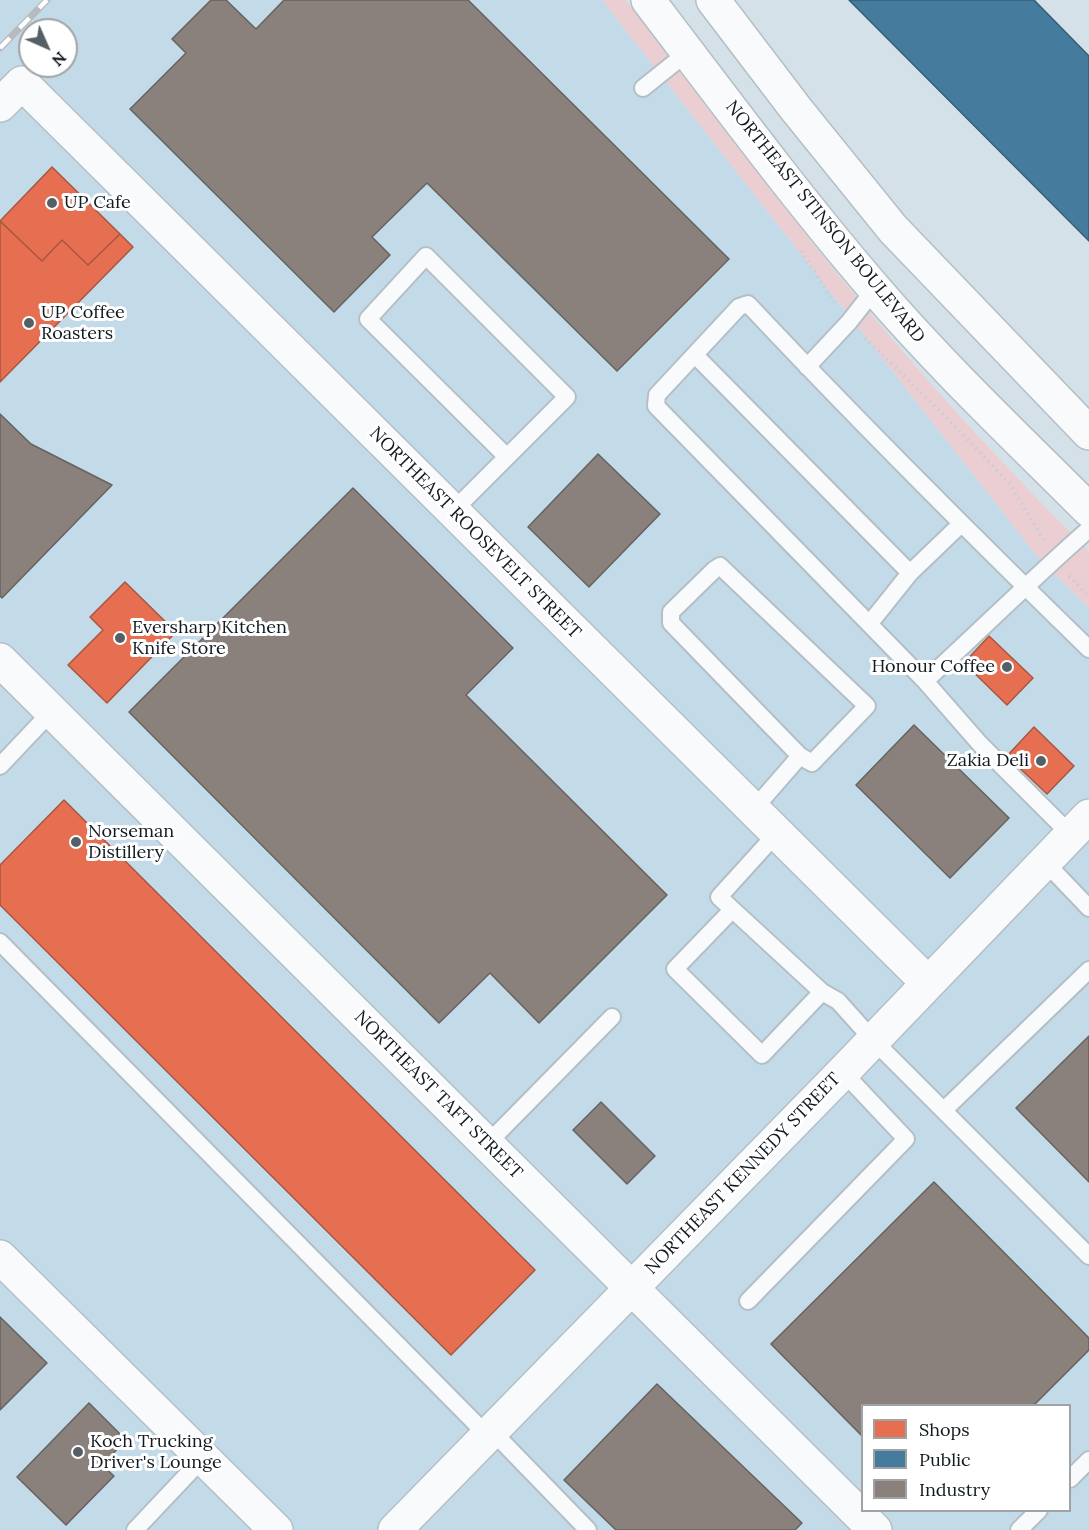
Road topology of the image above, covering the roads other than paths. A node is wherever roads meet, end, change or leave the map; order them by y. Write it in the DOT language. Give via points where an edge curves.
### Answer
graph roads {
  1 [pos="648,0"];
  2 [pos="713,0"];
  3 [pos="688,52"];
  4 [pos="643,88"];
  5 [pos="11,94"];
  6 [pos="875,289"];
  7 [pos="695,355"];
  8 [pos="807,367"];
  9 [pos="1089,433"];
  10 [pos="507,457"];
  11 [pos="1089,510"];
  12 [pos="453,511"];
  13 [pos="962,524"];
  14 [pos="1089,529"];
  15 [pos="910,573"];
  16 [pos="1026,588"];
  17 [pos="870,623"];
  18 [pos="1089,649"];
  19 [pos="0,660"];
  20 [pos="925,681"];
  21 [pos="52,711"];
  22 [pos="800,756"];
  23 [pos="0,766"];
  24 [pos="753,810"];
  25 [pos="1080,826"];
  26 [pos="777,833"];
  27 [pos="1045,862"];
  28 [pos="1089,908"];
  29 [pos="732,910"];
  30 [pos="0,942"];
  31 [pos="1089,970"];
  32 [pos="928,983"];
  33 [pos="822,992"];
  34 [pos="612,1017"];
  35 [pos="873,1040"];
  36 [pos="843,1072"];
  37 [pos="944,1110"];
  38 [pos="487,1144"];
  39 [pos="1089,1256"];
  40 [pos="0,1257"];
  41 [pos="632,1288"];
  42 [pos="748,1301"];
  43 [pos="489,1433"];
  44 [pos="203,1458"];
  45 [pos="1089,1460"];
  46 [pos="1071,1478"];
  47 [pos="1037,1512"];
  48 [pos="135,1530"];
  49 [pos="276,1530"];
  50 [pos="396,1530"];
  51 [pos="588,1530"];
  52 [pos="875,1530"];
  53 [pos="1019,1530"];
  1 -- 3 [label="street, NORTHEAST STINSON BOULEVARD"];
  2 -- 9 [label="street" via="893,229"];
  3 -- 4 [label="lane"];
  3 -- 6 [label="street, NORTHEAST STINSON BOULEVARD"];
  5 -- 12 [label="street, NORTHEAST ROOSEVELT STREET"];
  6 -- 8 [label="lane"];
  6 -- 11 [label="street, NORTHEAST STINSON BOULEVARD"];
  7 -- 8 [label="lane" via="739,307 748,304"];
  7 -- 15 [label="lane"];
  7 -- 17 [label="lane" via="657,395 656,406"];
  8 -- 13 [label="lane"];
  10 -- 10 [label="lane" via="368,319 426,256 567,397"];
  10 -- 12 [label="lane"];
  12 -- 24 [label="street, NORTHEAST ROOSEVELT STREET"];
  13 -- 15 [label="lane"];
  13 -- 16 [label="lane"];
  14 -- 16 [label="lane"];
  15 -- 17 [label="lane"];
  16 -- 18 [label="lane"];
  16 -- 20 [label="lane"];
  17 -- 20 [label="lane"];
  19 -- 21 [label="street, NORTHEAST TAFT STREET"];
  20 -- 25 [label="lane" via="980,744"];
  21 -- 23 [label="lane"];
  21 -- 38 [label="street, NORTHEAST TAFT STREET"];
  22 -- 22 [label="lane" via="812,763 867,706 720,567 671,612 671,623"];
  22 -- 24 [label="lane"];
  24 -- 26 [label="street, NORTHEAST ROOSEVELT STREET"];
  25 -- 27 [label="street, NORTHEAST KENNEDY STREET"];
  26 -- 29 [label="lane" via="719,897"];
  26 -- 32 [label="street, NORTHEAST ROOSEVELT STREET"];
  27 -- 28 [label="lane"];
  27 -- 32 [label="street, NORTHEAST KENNEDY STREET"];
  29 -- 33 [label="lane"];
  29 -- 33 [label="lane" via="675,969 762,1054"];
  30 -- 43 [label="lane"];
  31 -- 37 [label="lane"];
  32 -- 35 [label="street, NORTHEAST KENNEDY STREET"];
  33 -- 35 [label="lane" via="838,1001"];
  34 -- 38 [label="lane"];
  35 -- 36 [label="street, NORTHEAST KENNEDY STREET"];
  35 -- 37 [label="lane"];
  36 -- 41 [label="street, NORTHEAST KENNEDY STREET"];
  36 -- 42 [label="lane" via="906,1139"];
  37 -- 39 [label="lane"];
  38 -- 41 [label="street, NORTHEAST TAFT STREET"];
  40 -- 44 [label="street"];
  41 -- 43 [label="street, NORTHEAST KENNEDY STREET"];
  41 -- 52 [label="street, NORTHEAST TAFT STREET"];
  43 -- 50 [label="street, NORTHEAST KENNEDY STREET"];
  43 -- 51 [label="lane"];
  44 -- 48 [label="lane"];
  44 -- 49 [label="street"];
  45 -- 46 [label="lane"];
  47 -- 53 [label="lane"];
}
